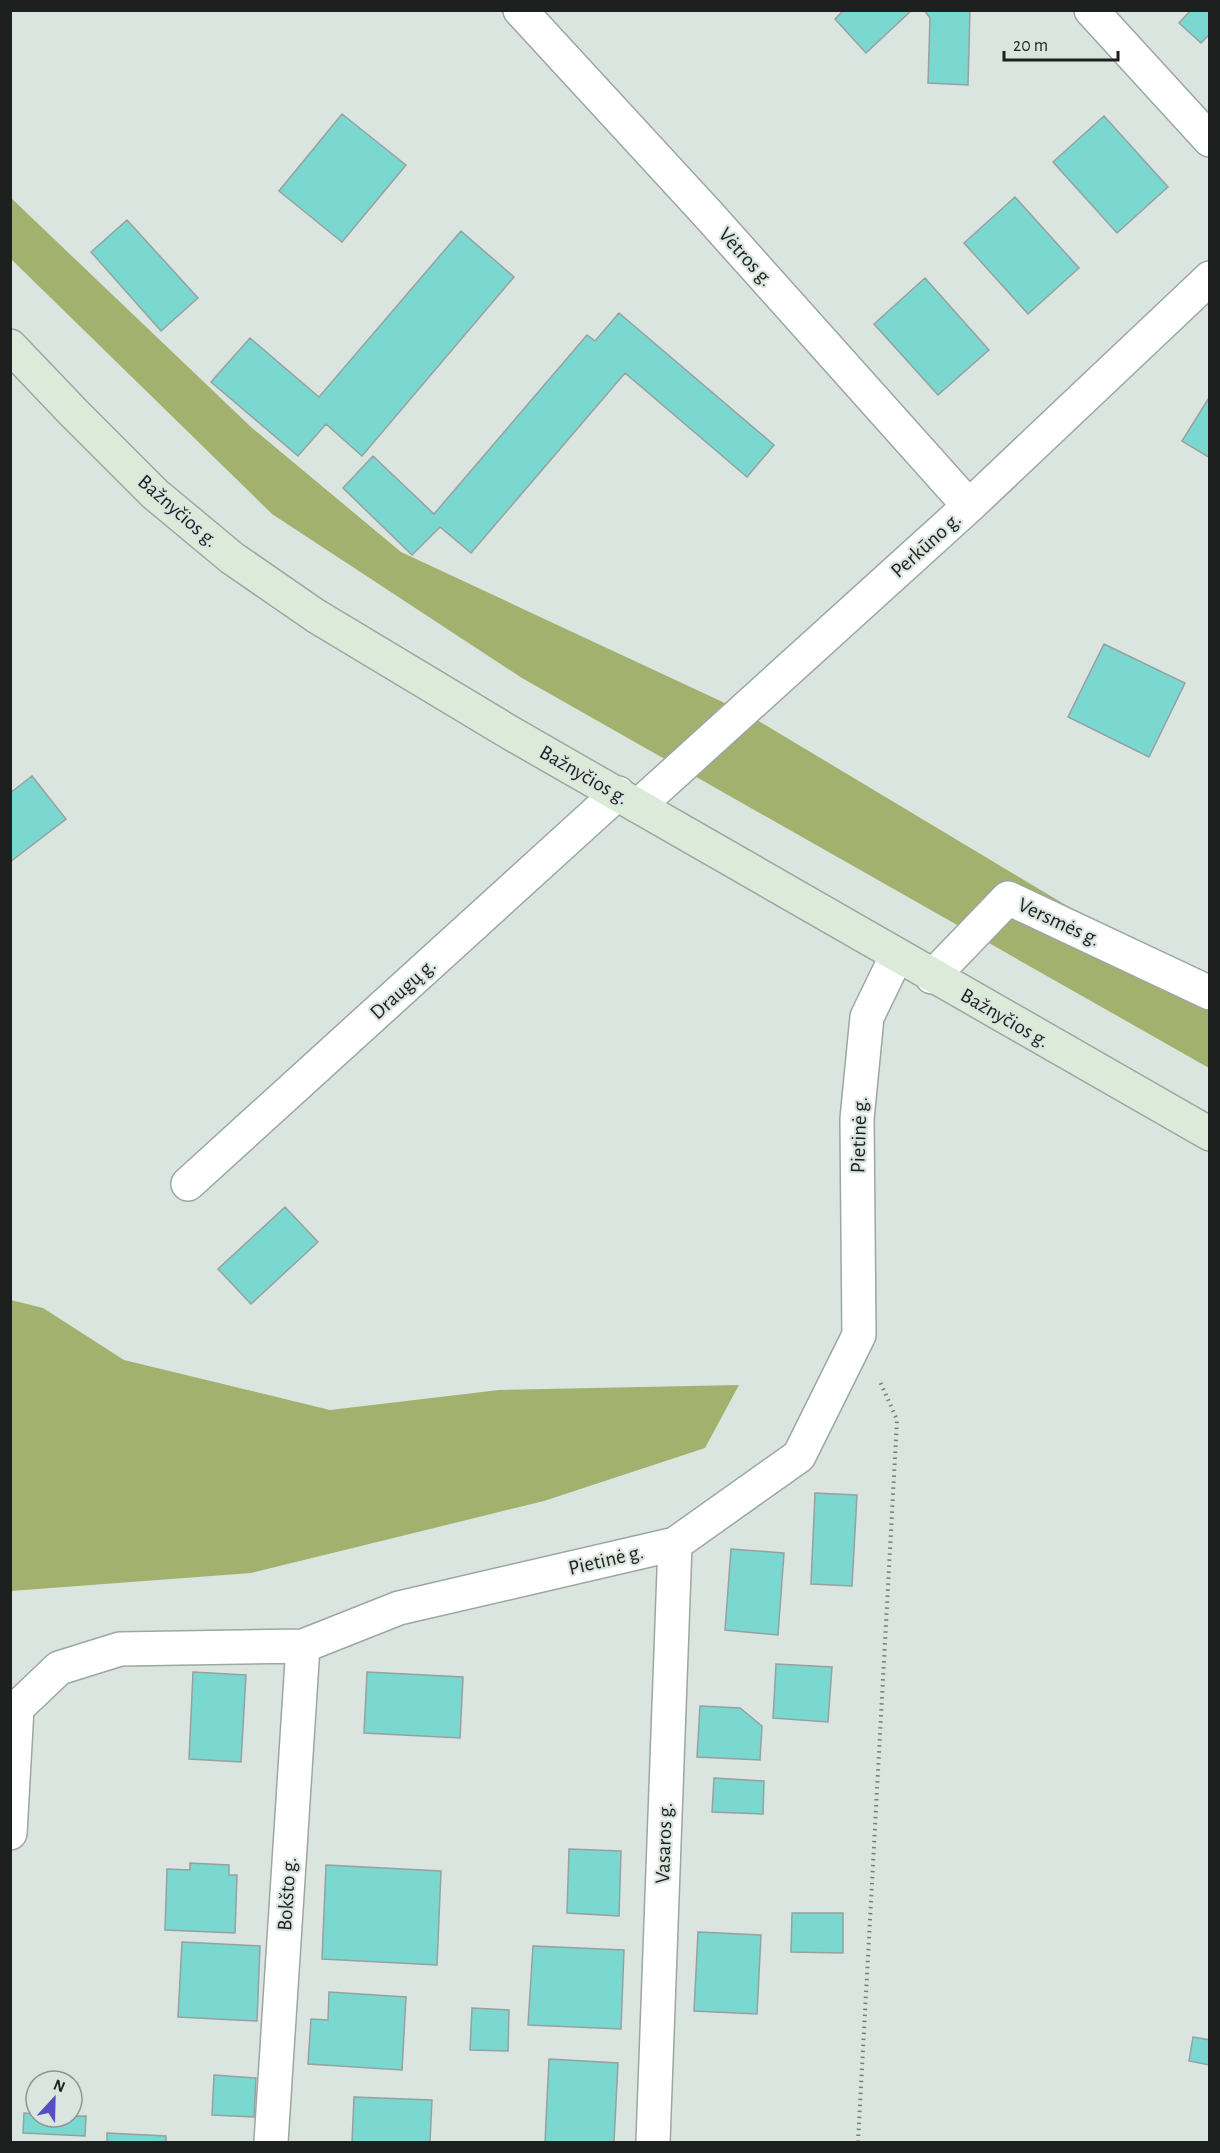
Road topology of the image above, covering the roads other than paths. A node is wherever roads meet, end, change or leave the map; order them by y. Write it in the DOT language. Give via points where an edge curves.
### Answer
graph roads {
  1 [pos="520,10"];
  2 [pos="1091,10"];
  3 [pos="1209,140"];
  4 [pos="1209,278"];
  5 [pos="10,346"];
  6 [pos="969,506"];
  7 [pos="628,800"];
  8 [pos="897,956"];
  9 [pos="932,976"];
  10 [pos="1209,993"];
  11 [pos="1209,1134"];
  12 [pos="188,1184"];
  13 [pos="675,1544"];
  14 [pos="303,1646"];
  15 [pos="10,1833"];
  16 [pos="271,2142"];
  17 [pos="653,2142"];
  1 -- 6 [label="street, Vėtros g."];
  2 -- 3 [label="street"];
  4 -- 6 [label="street, Perkūno g."];
  5 -- 7 [label="main road, Bažnyčios g." via="155,494 232,558 335,627"];
  6 -- 7 [label="street, Perkūno g."];
  7 -- 8 [label="main road, Bažnyčios g."];
  7 -- 12 [label="street, Draugų g."];
  8 -- 9 [label="main road, Bažnyčios g."];
  8 -- 13 [label="street, Pietinė g." via="867,1017 857,1119 859,1335 799,1456"];
  9 -- 10 [label="street, Versmės g." via="1008,898"];
  9 -- 11 [label="main road, Bažnyčios g."];
  13 -- 14 [label="street, Pietinė g." via="399,1608"];
  13 -- 17 [label="street, Vasaros g."];
  14 -- 15 [label="street, Pietinė g." via="120,1649 59,1668 17,1708"];
  14 -- 16 [label="street, Bokšto g."];
}
